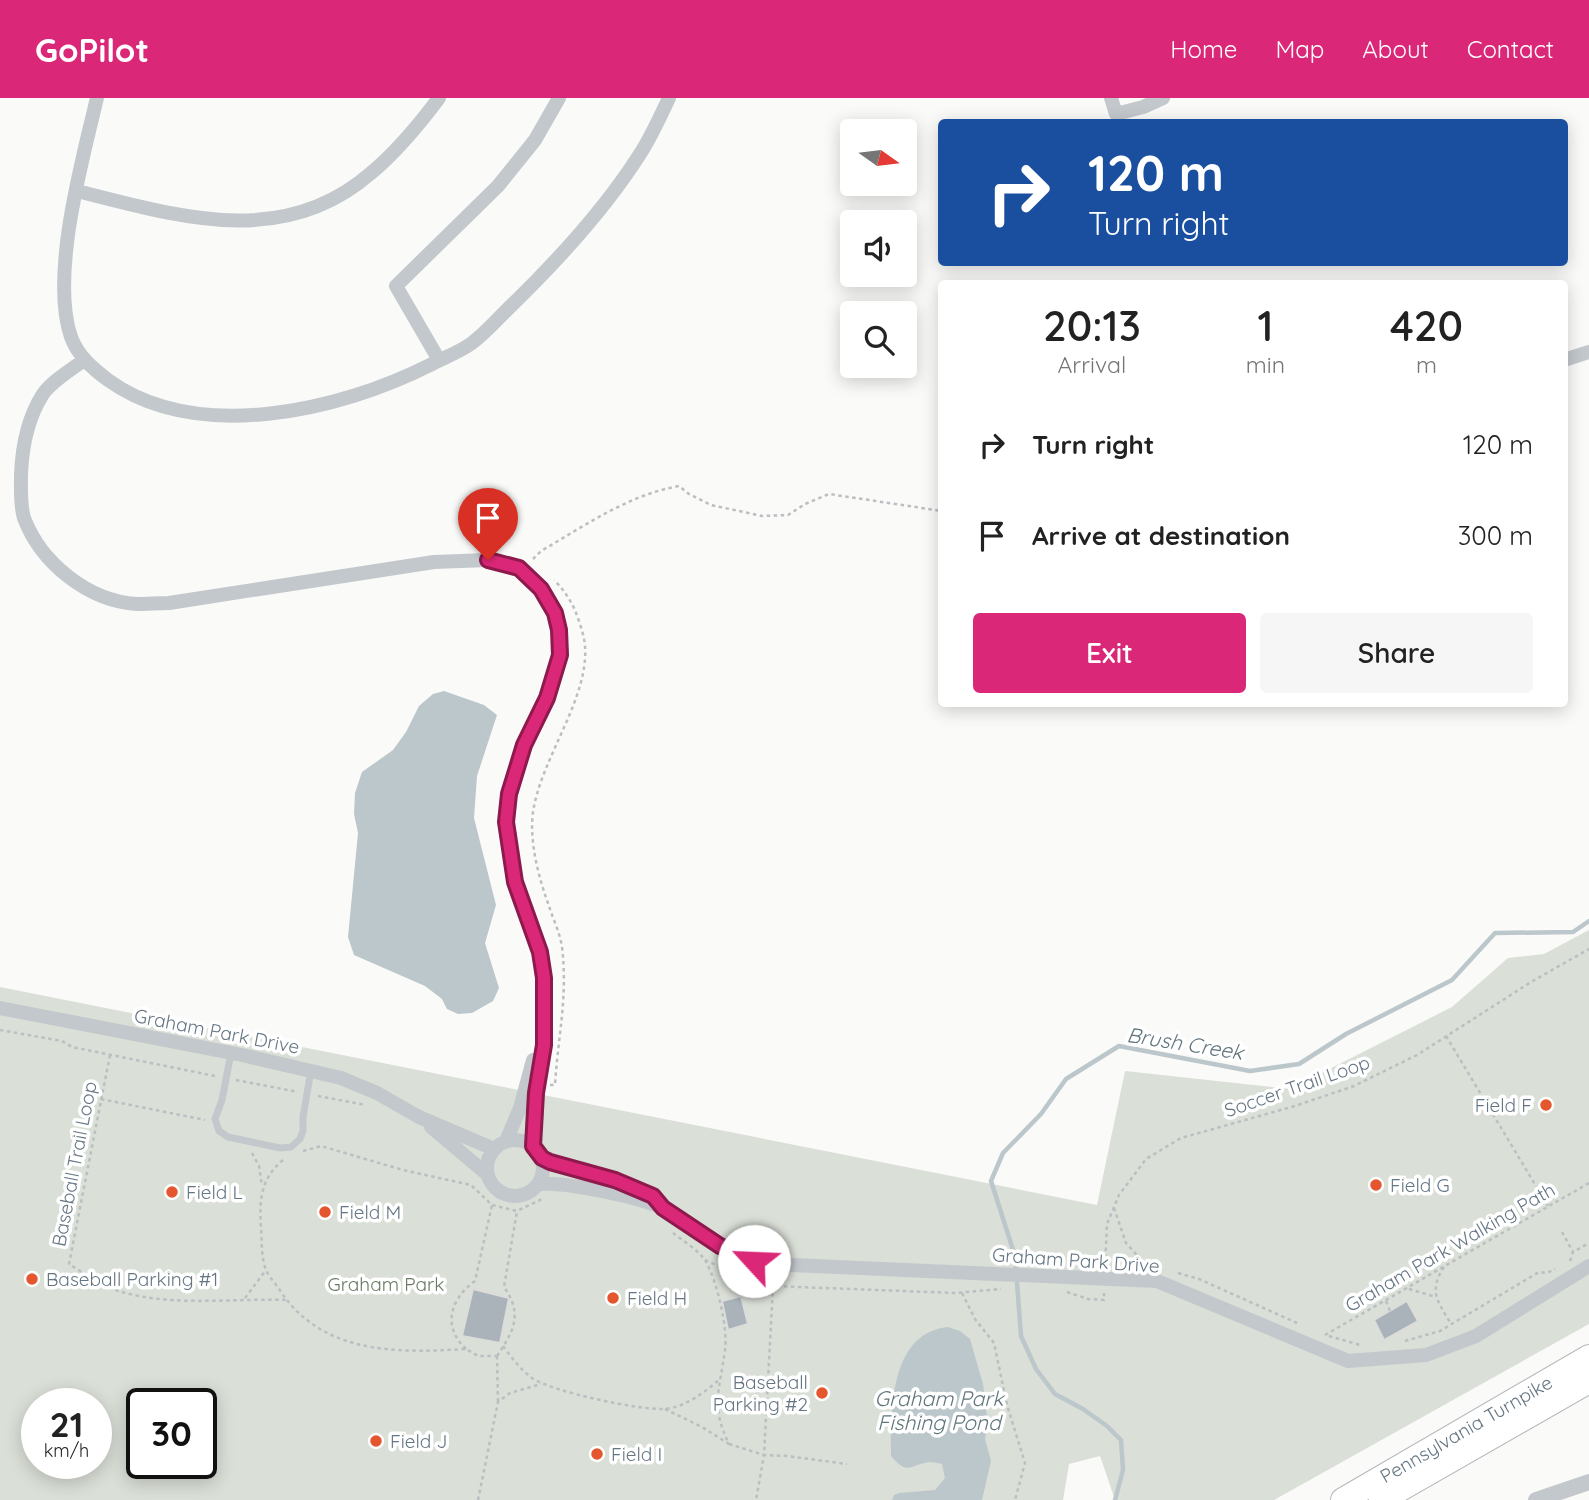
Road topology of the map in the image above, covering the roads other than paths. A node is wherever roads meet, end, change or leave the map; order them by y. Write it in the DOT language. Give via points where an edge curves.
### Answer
graph roads {
  1 [pos="97,98"];
  2 [pos="439,98"];
  3 [pos="559,98"];
  4 [pos="669,98"];
  5 [pos="1111,98"];
  6 [pos="1163,98"];
  7 [pos="77,191"];
  8 [pos="1589,352"];
  9 [pos="1568,359"];
  10 [pos="84,360"];
  11 [pos="439,360"];
  12 [pos="0,1008"];
  13 [pos="544,1021"];
  14 [pos="231,1053"];
  15 [pos="311,1070"];
  16 [pos="419,1117"];
  17 [pos="500,1145"];
  18 [pos="538,1152"];
  19 [pos="488,1175"];
  20 [pos="539,1184"];
  21 [pos="663,1208"];
  22 [pos="1589,1266"];
  23 [pos="1589,1357"];
  24 [pos="1589,1381"];
  25 [pos="1589,1482"];
  26 [pos="1343,1500"];
  27 [pos="1381,1500"];
  28 [pos="1536,1500"];
  1 -- 7 [label="street"];
  2 -- 7 [label="street" via="372,173 334,200 288,217 210,221"];
  3 -- 11 [label="street" via="536,140 498,186 396,286"];
  4 -- 11 [label="street" via="641,153 566,249 471,344"];
  5 -- 6 [label="street" via="1116,114"];
  7 -- 10 [label="street" via="64,284 72,338"];
  8 -- 9 [label="street"];
  10 -- 11 [label="street" via="129,395 178,412 219,417 330,403 394,383"];
  10 -- 13 [label="street" via="44,392 28,421 21,461 22,504 28,525 57,569 78,583 135,604 169,603 434,562 488,560 519,568 541,589 555,613 560,655 547,698 524,745 506,822 515,882 540,952"];
  12 -- 14 [label="street, Graham Park Drive"];
  13 -- 17 [label="street" via="520,1108"];
  13 -- 18 [label="street" via="536,1093"];
  14 -- 15 [label="street, Graham Park Drive"];
  14 -- 15 [label="lane" via="215,1119 219,1131 228,1137 291,1147 300,1139"];
  15 -- 16 [label="street, Graham Park Drive" via="377,1093"];
  16 -- 17 [label="street, Graham Park Drive"];
  16 -- 19 [label="street, Graham Park Drive"];
  17 -- 18 [label="street, Graham Park Drive" via="515,1139"];
  17 -- 19 [label="street" via="488,1161"];
  18 -- 20 [label="street" via="544,1171"];
  18 -- 21 [label="street, Graham Park Drive" via="564,1167 633,1186 653,1196"];
  19 -- 20 [label="street, Graham Park Drive" via="496,1189 510,1196 526,1194"];
  20 -- 21 [label="street, Graham Park Drive" via="556,1183"];
  21 -- 22 [label="street, Graham Park Drive" via="720,1246 754,1261 1157,1281 1348,1361 1426,1355 1476,1336"];
  23 -- 26 [label="highway, Pennsylvania Turnpike"];
  24 -- 27 [label="highway, Pennsylvania Turnpike"];
  25 -- 28 [label="street"];
}
